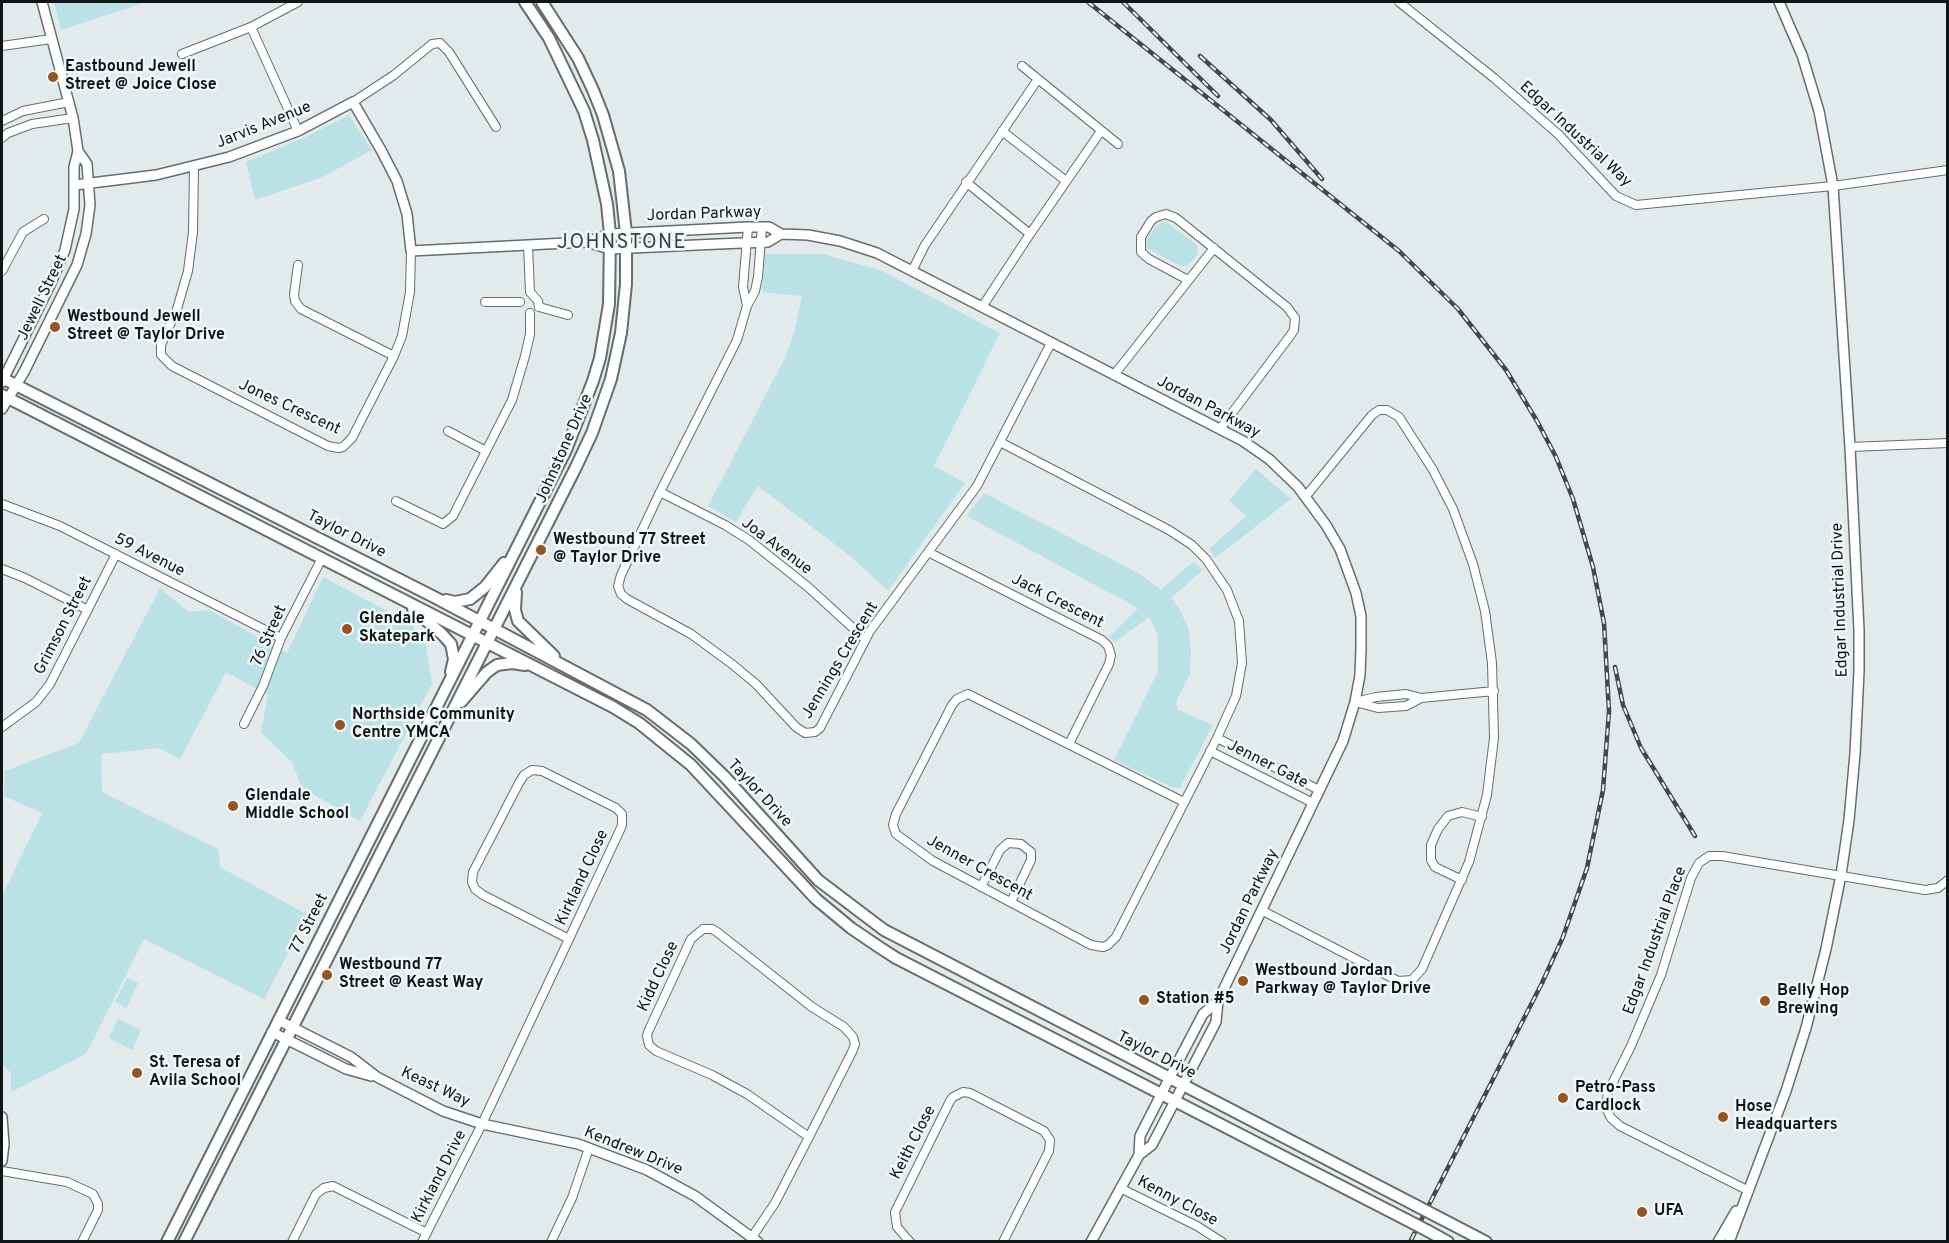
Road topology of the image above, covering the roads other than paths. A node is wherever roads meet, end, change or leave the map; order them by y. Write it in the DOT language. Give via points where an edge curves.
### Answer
graph roads {
  1 [pos="42,2"];
  2 [pos="298,2"];
  3 [pos="525,2"];
  4 [pos="542,2"];
  5 [pos="1399,2"];
  6 [pos="1779,2"];
  7 [pos="251,27"];
  8 [pos="51,39"];
  9 [pos="2,46"];
  10 [pos="182,54"];
  11 [pos="1023,66"];
  12 [pos="1038,79"];
  13 [pos="69,102"];
  14 [pos="353,102"];
  15 [pos="73,118"];
  16 [pos="2,121"];
  17 [pos="496,127"];
  18 [pos="298,131"];
  19 [pos="1002,131"];
  20 [pos="1101,131"];
  21 [pos="5,136"];
  22 [pos="1118,144"];
  23 [pos="78,151"];
  24 [pos="194,167"];
  25 [pos="1947,170"];
  26 [pos="1066,181"];
  27 [pos="966,182"];
  28 [pos="89,184"];
  29 [pos="75,185"];
  30 [pos="1833,186"];
  31 [pos="44,219"];
  32 [pos="748,227"];
  33 [pos="762,227"];
  34 [pos="626,233"];
  35 [pos="610,234"];
  36 [pos="781,234"];
  37 [pos="1030,234"];
  38 [pos="586,242"];
  39 [pos="762,242"];
  40 [pos="748,243"];
  41 [pos="528,244"];
  42 [pos="626,248"];
  43 [pos="1214,248"];
  44 [pos="610,249"];
  45 [pos="411,251"];
  46 [pos="298,265"];
  47 [pos="912,271"];
  48 [pos="2,272"];
  49 [pos="1188,280"];
  50 [pos="530,292"];
  51 [pos="485,302"];
  52 [pos="520,302"];
  53 [pos="747,306"];
  54 [pos="539,307"];
  55 [pos="982,307"];
  56 [pos="530,313"];
  57 [pos="568,315"];
  58 [pos="1051,343"];
  59 [pos="394,356"];
  60 [pos="1114,375"];
  61 [pos="2,379"];
  62 [pos="16,384"];
  63 [pos="5,397"];
  64 [pos="2,409"];
  65 [pos="1220,429"];
  66 [pos="448,431"];
  67 [pos="1000,442"];
  68 [pos="1947,443"];
  69 [pos="1850,447"];
  70 [pos="486,451"];
  71 [pos="660,492"];
  72 [pos="1306,496"];
  73 [pos="396,501"];
  74 [pos="2,504"];
  75 [pos="522,538"];
  76 [pos="928,552"];
  77 [pos="116,554"];
  78 [pos="322,558"];
  79 [pos="2,569"];
  80 [pos="519,580"];
  81 [pos="397,595"];
  82 [pos="434,597"];
  83 [pos="88,610"];
  84 [pos="481,621"];
  85 [pos="494,628"];
  86 [pos="474,635"];
  87 [pos="281,638"];
  88 [pos="866,639"];
  89 [pos="487,642"];
  90 [pos="562,665"];
  91 [pos="536,667"];
  92 [pos="1494,691"];
  93 [pos="444,694"];
  94 [pos="1355,702"];
  95 [pos="448,718"];
  96 [pos="244,724"];
  97 [pos="2,727"];
  98 [pos="1217,738"];
  99 [pos="1069,744"];
  100 [pos="1210,751"];
  101 [pos="1319,790"];
  102 [pos="1184,802"];
  103 [pos="1312,803"];
  104 [pos="1482,817"];
  105 [pos="1841,874"];
  106 [pos="1461,880"];
  107 [pos="1947,880"];
  108 [pos="981,887"];
  109 [pos="1011,903"];
  110 [pos="1263,911"];
  111 [pos="569,939"];
  112 [pos="1218,1001"];
  113 [pos="278,1020"];
  114 [pos="294,1028"];
  115 [pos="272,1032"];
  116 [pos="288,1040"];
  117 [pos="377,1077"];
  118 [pos="1169,1079"];
  119 [pos="1183,1086"];
  120 [pos="1161,1094"];
  121 [pos="1175,1101"];
  122 [pos="2,1117"];
  123 [pos="482,1124"];
  124 [pos="809,1137"];
  125 [pos="589,1148"];
  126 [pos="1138,1155"];
  127 [pos="2,1161"];
  128 [pos="2,1171"];
  129 [pos="1120,1188"];
  130 [pos="1749,1191"];
  131 [pos="427,1233"];
  132 [pos="755,1239"];
  133 [pos="82,1242"];
  134 [pos="167,1242"];
  135 [pos="184,1242"];
  136 [pos="292,1242"];
  137 [pos="422,1242"];
  138 [pos="551,1242"];
  139 [pos="910,1242"];
  140 [pos="1003,1242"];
  141 [pos="1091,1242"];
  142 [pos="1221,1242"];
  143 [pos="1448,1242"];
  144 [pos="1486,1242"];
  145 [pos="1718,1242"];
  146 [pos="1729,1242"];
  1 -- 8 [label="street, Jewell Street"];
  2 -- 7 [label="street"];
  3 -- 35 [label="main road, Johnstone Drive" via="549,38 584,111 602,181"];
  4 -- 34 [label="main road, Johnstone Drive" via="578,58 603,114 619,171"];
  5 -- 30 [label="street, Edgar Industrial Way" via="1558,134 1616,196 1636,205"];
  6 -- 30 [label="street, Edgar Industrial Drive" via="1802,55 1819,111"];
  7 -- 10 [label="street"];
  7 -- 18 [label="street"];
  8 -- 9 [label="street"];
  8 -- 13 [label="street, Jewell Street"];
  11 -- 12 [label="street"];
  12 -- 19 [label="street"];
  12 -- 20 [label="street"];
  13 -- 15 [label="street, Jewell Street"];
  13 -- 16 [label="street" via="23,111"];
  14 -- 17 [label="street, Jarvis Avenue" via="432,44 442,44"];
  14 -- 18 [label="street, Jarvis Avenue"];
  14 -- 45 [label="street, Jones Crescent" via="397,182"];
  15 -- 21 [label="street" via="51,120"];
  15 -- 23 [label="street, Jewell Street"];
  16 -- 21 [label="street"];
  18 -- 24 [label="street, Jarvis Avenue"];
  19 -- 26 [label="street"];
  19 -- 27 [label="street"];
  20 -- 22 [label="street"];
  20 -- 26 [label="street"];
  23 -- 28 [label="street, Jewell Street" via="87,164"];
  23 -- 29 [label="street, Jewell Street"];
  24 -- 28 [label="street, Jarvis Avenue"];
  24 -- 59 [label="street, Jones Crescent" via="188,272 160,348 167,363 338,448 352,438"];
  25 -- 30 [label="street, Edgar Industrial Way"];
  26 -- 37 [label="street"];
  27 -- 37 [label="street"];
  27 -- 47 [label="street"];
  28 -- 29 [label="street, Jarvis Avenue"];
  28 -- 62 [label="street, Jewell Street" via="89,218 77,265"];
  29 -- 61 [label="street, Jewell Street" via="70,234 60,263"];
  30 -- 69 [label="street, Edgar Industrial Drive"];
  31 -- 48 [label="street" via="23,232"];
  32 -- 33 [label="street, Jordan Parkway"];
  32 -- 34 [label="street, Jordan Parkway"];
  32 -- 40 [label="street, Jennings Crescent"];
  33 -- 36 [label="street, Jordan Parkway"];
  33 -- 39 [label="street, Jennings Crescent"];
  34 -- 35 [label="street, Jordan Parkway"];
  34 -- 42 [label="main road, Johnstone Drive"];
  35 -- 38 [label="street, Jordan Parkway"];
  35 -- 44 [label="main road, Johnstone Drive"];
  36 -- 39 [label="street, Jordan Parkway"];
  36 -- 47 [label="street, Jordan Parkway" via="840,241 877,253"];
  37 -- 55 [label="street"];
  38 -- 41 [label="street"];
  38 -- 44 [label="street, Jordan Parkway"];
  39 -- 40 [label="street, Jordan Parkway"];
  39 -- 53 [label="street, Jennings Crescent" via="755,291"];
  40 -- 42 [label="street, Jordan Parkway"];
  40 -- 53 [label="street, Jennings Crescent" via="743,287"];
  41 -- 45 [label="street"];
  41 -- 50 [label="street"];
  42 -- 44 [label="street, Jordan Parkway"];
  42 -- 80 [label="main road, Johnstone Drive" via="621,333 604,402"];
  43 -- 49 [label="street"];
  43 -- 49 [label="street" via="1172,216 1162,215 1151,221 1141,237 1141,252"];
  43 -- 65 [label="street" via="1287,307 1296,322 1290,336"];
  44 -- 75 [label="main road, Johnstone Drive" via="608,313 591,390"];
  45 -- 59 [label="street, Jones Crescent" via="408,308"];
  46 -- 59 [label="street" via="294,294 301,309"];
  47 -- 55 [label="street, Jordan Parkway"];
  49 -- 60 [label="street"];
  50 -- 52 [label="street"];
  50 -- 54 [label="street"];
  51 -- 52 [label="street"];
  52 -- 56 [label="street"];
  53 -- 71 [label="street, Jennings Crescent" via="737,340"];
  54 -- 56 [label="street"];
  54 -- 57 [label="street"];
  55 -- 58 [label="street, Jordan Parkway"];
  56 -- 70 [label="street" via="530,334 515,389"];
  58 -- 60 [label="street, Jordan Parkway"];
  58 -- 67 [label="street, Jennings Crescent"];
  60 -- 65 [label="street, Jordan Parkway"];
  61 -- 62 [label="main road, Taylor Drive"];
  62 -- 63 [label="street, Jewell Street"];
  62 -- 82 [label="main road, Taylor Drive"];
  63 -- 64 [label="street, Jewell Street"];
  63 -- 78 [label="main road, Taylor Drive"];
  65 -- 72 [label="street, Jordan Parkway" via="1269,459"];
  66 -- 70 [label="street"];
  67 -- 76 [label="street, Jennings Crescent" via="977,486"];
  67 -- 98 [label="street, Jenner Crescent" via="1178,535 1215,570 1235,610 1242,649 1236,696"];
  68 -- 69 [label="street"];
  69 -- 105 [label="street, Edgar Industrial Drive" via="1859,671 1852,788"];
  70 -- 73 [label="street" via="453,516 443,524"];
  71 -- 88 [label="street, Joa Avenue" via="749,540"];
  71 -- 88 [label="street, Jennings Crescent" via="621,575 621,594 708,646 756,684 800,731 810,733 820,728"];
  72 -- 92 [label="street" via="1372,415 1387,410 1399,417 1433,470 1465,540 1487,622"];
  72 -- 94 [label="street, Jordan Parkway" via="1340,549 1356,593 1361,616 1361,655"];
  74 -- 77 [label="street, 59 Avenue" via="49,521"];
  75 -- 82 [label="main road" via="493,578 470,599 455,602"];
  75 -- 84 [label="main road, Johnstone Drive"];
  76 -- 88 [label="street, Jennings Crescent"];
  76 -- 99 [label="street, Jack Crescent" via="1108,646 1109,664"];
  77 -- 83 [label="street, Grimson Street"];
  77 -- 87 [label="street, 59 Avenue"];
  78 -- 81 [label="main road, Taylor Drive"];
  78 -- 87 [label="street, 76 Street"];
  79 -- 83 [label="street"];
  80 -- 85 [label="main road, Johnstone Drive"];
  80 -- 90 [label="main road" via="516,616 522,627"];
  81 -- 86 [label="main road, Taylor Drive"];
  81 -- 93 [label="main road" via="451,644 454,659"];
  82 -- 84 [label="main road, Taylor Drive"];
  83 -- 97 [label="street, Grimson Street" via="44,691 26,711"];
  84 -- 85 [label="main road, Taylor Drive"];
  84 -- 86 [label="main road, 77 Street"];
  85 -- 89 [label="main road, 77 Street"];
  85 -- 90 [label="main road, Taylor Drive"];
  86 -- 89 [label="main road, Taylor Drive"];
  86 -- 93 [label="main road, 77 Street"];
  87 -- 96 [label="street, 76 Street"];
  89 -- 91 [label="main road, Taylor Drive"];
  89 -- 95 [label="main road, 77 Street"];
  90 -- 118 [label="main road, Taylor Drive" via="646,710 691,744 818,880 884,930"];
  91 -- 95 [label="main road" via="497,665"];
  91 -- 120 [label="main road, Taylor Drive" via="613,707 666,743 816,898 866,939"];
  92 -- 94 [label="street" via="1421,698 1406,706 1378,708"];
  92 -- 104 [label="street" via="1494,738"];
  93 -- 113 [label="main road, 77 Street"];
  94 -- 101 [label="street, Jordan Parkway" via="1343,741"];
  95 -- 114 [label="main road, 77 Street"];
  98 -- 100 [label="street, Jenner Crescent"];
  98 -- 101 [label="street, Jenner Gate"];
  99 -- 102 [label="street, Jenner Crescent"];
  99 -- 108 [label="street, Jenner Crescent" via="968,694 952,705 896,814 894,829 899,837 933,861"];
  100 -- 102 [label="street, Jenner Crescent"];
  100 -- 103 [label="street, Jenner Gate"];
  101 -- 103 [label="street, Jordan Parkway"];
  102 -- 109 [label="street, Jenner Crescent" via="1116,937 1108,945 1091,945"];
  103 -- 110 [label="street, Jordan Parkway"];
  104 -- 106 [label="street"];
  104 -- 106 [label="street" via="1462,812 1448,816 1431,845 1435,867"];
  105 -- 107 [label="street" via="1925,890 1938,888"];
  105 -- 130 [label="street, Edgar Industrial Drive" via="1806,1028"];
  105 -- 130 [label="street, Edgar Industrial Place" via="1722,856 1709,856 1699,863 1655,991 1606,1097 1608,1113 1620,1126"];
  106 -- 110 [label="street" via="1422,969 1405,982"];
  108 -- 109 [label="street, Jenner Crescent"];
  108 -- 109 [label="street" via="1000,850 1008,843 1021,844 1031,852 1031,860"];
  110 -- 112 [label="street, Jordan Parkway"];
  111 -- 111 [label="street, Kirkland Close" via="620,830 622,817 611,805 543,771 532,770 521,778 473,872 472,882 483,895"];
  111 -- 123 [label="street, Kirkland Close"];
  112 -- 118 [label="street, Jordan Parkway" via="1203,1014"];
  112 -- 119 [label="street, Jordan Parkway" via="1216,1022"];
  113 -- 114 [label="street, Keast Way"];
  113 -- 115 [label="main road, 77 Street"];
  114 -- 116 [label="main road, 77 Street"];
  114 -- 117 [label="street, Keast Way" via="351,1057"];
  115 -- 116 [label="street, Keast Way"];
  115 -- 134 [label="main road, 77 Street"];
  116 -- 117 [label="street, Keast Way" via="346,1069"];
  116 -- 135 [label="main road, 77 Street"];
  117 -- 123 [label="street, Keast Way" via="435,1108"];
  118 -- 119 [label="main road, Taylor Drive"];
  118 -- 120 [label="street, Jordan Parkway"];
  119 -- 121 [label="street, Jordan Parkway"];
  119 -- 144 [label="main road, Taylor Drive, bridge"];
  120 -- 121 [label="main road, Taylor Drive"];
  120 -- 126 [label="street, Jordan Parkway" via="1140,1136"];
  121 -- 126 [label="street, Jordan Parkway" via="1152,1145"];
  121 -- 143 [label="main road, Taylor Drive, bridge"];
  122 -- 127 [label="street"];
  123 -- 125 [label="street, Kendrew Drive"];
  123 -- 131 [label="street, Kirkland Drive"];
  124 -- 124 [label="street, Kidd Close" via="747,1094 649,1045 646,1036 692,939 703,929 717,932 853,1036 852,1052"];
  124 -- 132 [label="street, Kidd Close"];
  125 -- 132 [label="street, Kendrew Drive" via="683,1188"];
  125 -- 138 [label="street"];
  126 -- 129 [label="street"];
  128 -- 133 [label="street" via="67,1182 93,1194 98,1210"];
  129 -- 141 [label="street"];
  129 -- 142 [label="street, Kenny Close"];
  130 -- 145 [label="street, Edgar Industrial Drive"];
  130 -- 146 [label="street, Edgar Industrial Drive"];
  131 -- 136 [label="street" via="333,1186 316,1194"];
  131 -- 137 [label="street, Kirkland Drive"];
  139 -- 140 [label="street, Keith Close" via="897,1227 895,1212 950,1101 963,1092 1044,1131 1050,1140 1049,1151"];
}
